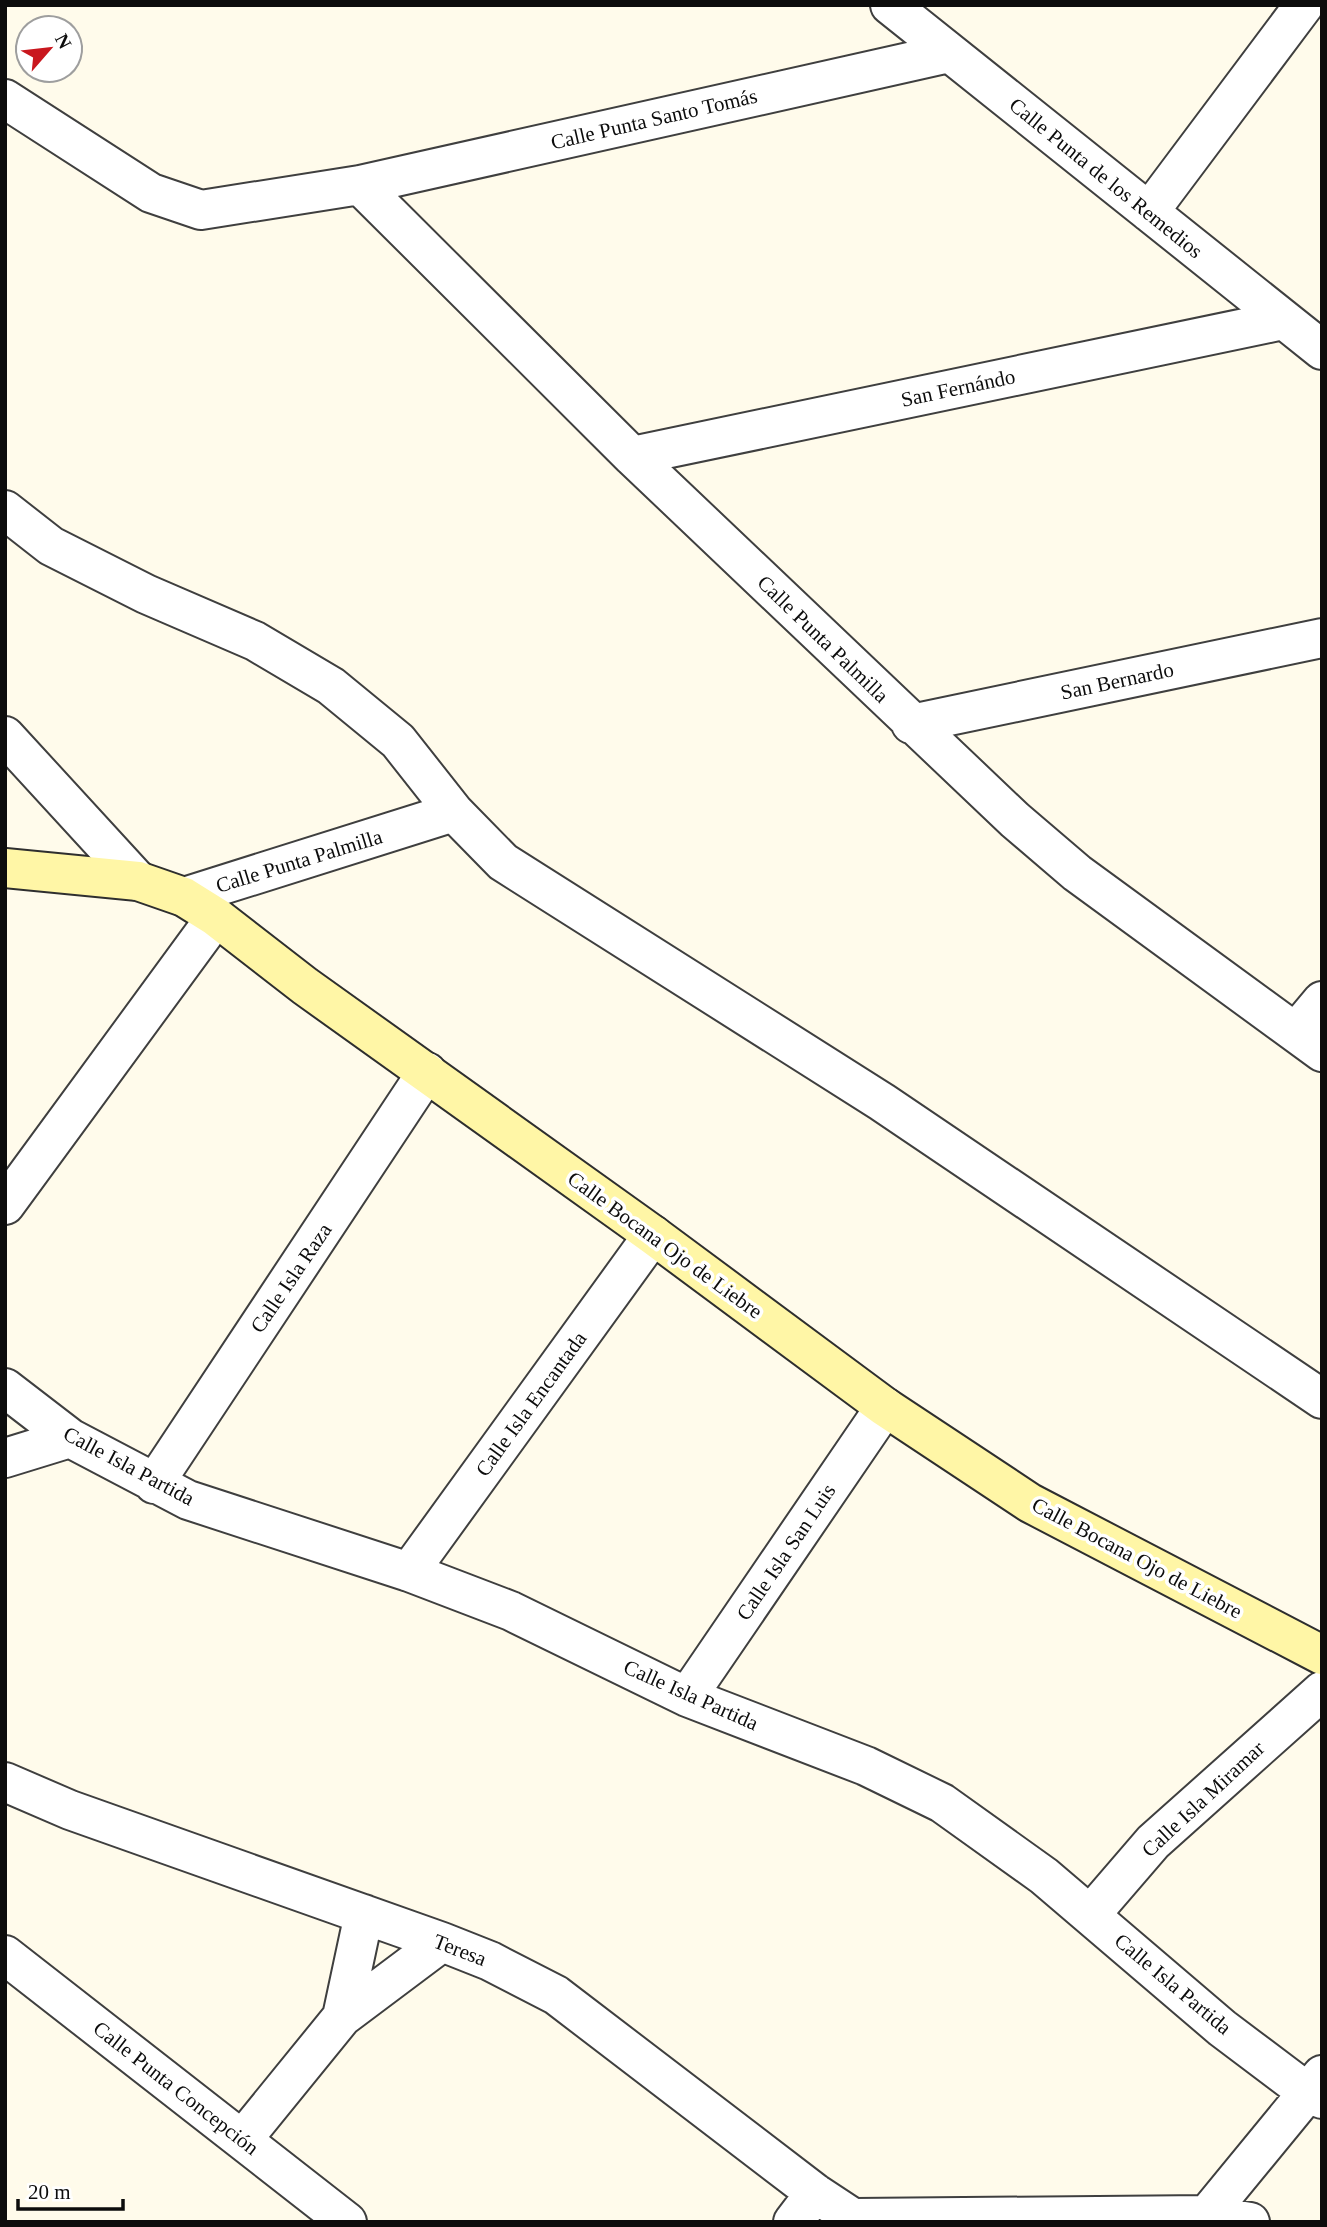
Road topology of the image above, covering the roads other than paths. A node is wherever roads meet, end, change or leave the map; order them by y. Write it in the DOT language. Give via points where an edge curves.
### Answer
graph roads {
  1 [pos="1304,5"];
  2 [pos="898,8"];
  3 [pos="949,53"];
  4 [pos="5,99"];
  5 [pos="360,185"];
  6 [pos="1149,212"];
  7 [pos="1283,320"];
  8 [pos="1322,351"];
  9 [pos="632,456"];
  10 [pos="5,510"];
  11 [pos="1322,638"];
  12 [pos="911,724"];
  13 [pos="5,736"];
  14 [pos="454,812"];
  15 [pos="5,868"];
  16 [pos="138,881"];
  17 [pos="184,897"];
  18 [pos="216,917"];
  19 [pos="1322,1001"];
  20 [pos="1309,1042"];
  21 [pos="427,1072"];
  22 [pos="5,1205"];
  23 [pos="653,1235"];
  24 [pos="5,1388"];
  25 [pos="1322,1399"];
  26 [pos="885,1407"];
  27 [pos="70,1438"];
  28 [pos="5,1458"];
  29 [pos="154,1484"];
  30 [pos="409,1572"];
  31 [pos="1322,1655"];
  32 [pos="1322,1691"];
  33 [pos="687,1697"];
  34 [pos="5,1782"];
  35 [pos="365,1914"];
  36 [pos="1091,1914"];
  37 [pos="442,1942"];
  38 [pos="5,1955"];
  39 [pos="342,2017"];
  40 [pos="1317,2088"];
  41 [pos="242,2140"];
  42 [pos="804,2207"];
  43 [pos="1207,2215"];
  44 [pos="857,2220"];
  45 [pos="347,2222"];
  46 [pos="1250,2222"];
  1 -- 6 [label="street"];
  2 -- 3 [label="street, Calle Punta de los Remedios"];
  3 -- 5 [label="street, Calle Punta Santo Tomás"];
  3 -- 6 [label="street, Calle Punta de los Remedios"];
  4 -- 5 [label="street, Calle Punta Santo Tomás" via="151,193 201,210"];
  5 -- 9 [label="street, Calle Punta Palmilla"];
  6 -- 7 [label="street, Calle Punta de los Remedios"];
  7 -- 8 [label="street, Calle Punta de los Remedios"];
  7 -- 9 [label="street, San Fernándo"];
  9 -- 12 [label="street, Calle Punta Palmilla"];
  10 -- 14 [label="street" via="51,546 255,641 331,685 398,741"];
  11 -- 12 [label="street, San Bernardo"];
  12 -- 20 [label="street, Calle Punta Palmilla" via="1077,873"];
  13 -- 16 [label="street"];
  14 -- 17 [label="street, Calle Punta Palmilla"];
  14 -- 25 [label="street" via="503,862 882,1102"];
  15 -- 16 [label="street, Calle Bocana Ojo de Liebre"];
  16 -- 17 [label="street, Calle Bocana Ojo de Liebre"];
  17 -- 18 [label="street, Calle Bocana Ojo de Liebre"];
  18 -- 21 [label="street, Calle Bocana Ojo de Liebre"];
  18 -- 22 [label="street"];
  19 -- 20 [label="street"];
  21 -- 23 [label="street, Calle Bocana Ojo de Liebre"];
  21 -- 29 [label="street, Calle Isla Raza"];
  23 -- 26 [label="street, Calle Bocana Ojo de Liebre"];
  23 -- 30 [label="street, Calle Isla Encantada"];
  24 -- 27 [label="street, Calle Isla Partida"];
  26 -- 31 [label="street, Calle Bocana Ojo de Liebre" via="1030,1503"];
  26 -- 33 [label="street, Calle Isla San Luis"];
  27 -- 28 [label="street"];
  27 -- 29 [label="street, Calle Isla Partida"];
  29 -- 30 [label="street, Calle Isla Partida" via="188,1500"];
  30 -- 33 [label="street, Calle Isla Partida" via="511,1611"];
  32 -- 36 [label="street, Calle Isla Miramar" via="1153,1842"];
  33 -- 36 [label="street, Calle Isla Partida" via="866,1766 942,1803"];
  34 -- 35 [label="street, Teresa" via="70,1810"];
  35 -- 37 [label="street, Teresa"];
  35 -- 39 [label="street"];
  36 -- 40 [label="street, Calle Isla Partida" via="1222,2028"];
  37 -- 39 [label="street"];
  37 -- 42 [label="street, Teresa" via="556,1995"];
  38 -- 41 [label="street, Calle Punta Concepción"];
  39 -- 41 [label="street"];
  40 -- 43 [label="street"];
  41 -- 45 [label="street, Calle Punta Concepción"];
  42 -- 44 [label="street, Teresa"];
  43 -- 44 [label="street"];
  43 -- 46 [label="street"];
}
